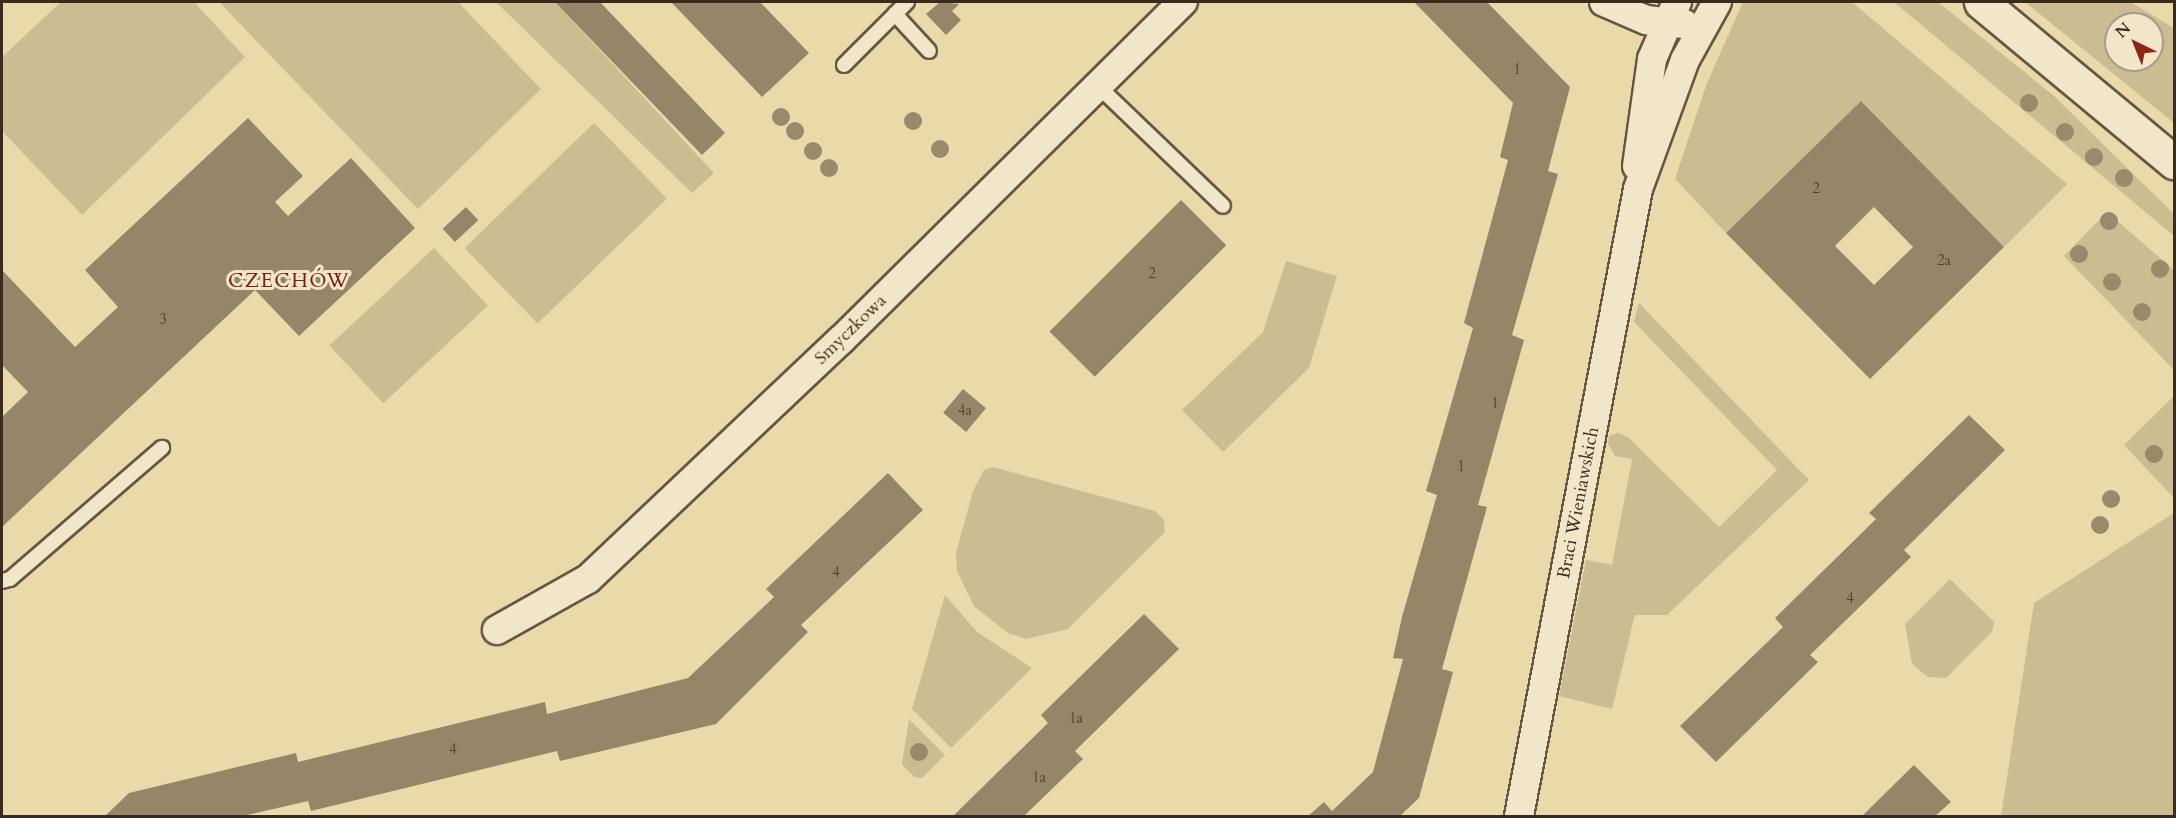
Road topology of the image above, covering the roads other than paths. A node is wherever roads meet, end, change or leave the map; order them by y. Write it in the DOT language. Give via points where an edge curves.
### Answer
graph roads {
  1 [pos="908,2"];
  2 [pos="1183,2"];
  3 [pos="1604,2"];
  4 [pos="1981,2"];
  5 [pos="1704,8"];
  6 [pos="1671,13"];
  7 [pos="895,14"];
  8 [pos="929,51"];
  9 [pos="844,65"];
  10 [pos="1098,86"];
  11 [pos="2175,162"];
  12 [pos="1638,189"];
  13 [pos="1222,206"];
  14 [pos="162,448"];
  15 [pos="2,581"];
  16 [pos="497,630"];
  17 [pos="1519,816"];
  1 -- 7 [label="lane"];
  2 -- 10 [label="street, Smyczkowa"];
  3 -- 6 [label="street"];
  4 -- 11 [label="street"];
  5 -- 6 [label="street"];
  5 -- 12 [label="street, Braci Wieniawskich"];
  6 -- 12 [label="street, Braci Wieniawskich" via="1645,88 1636,147"];
  7 -- 8 [label="lane"];
  7 -- 9 [label="lane"];
  10 -- 13 [label="lane"];
  10 -- 16 [label="street, Smyczkowa" via="841,340 588,579"];
  12 -- 17 [label="street, Braci Wieniawskich"];
  14 -- 15 [label="lane" via="10,579"];
}
